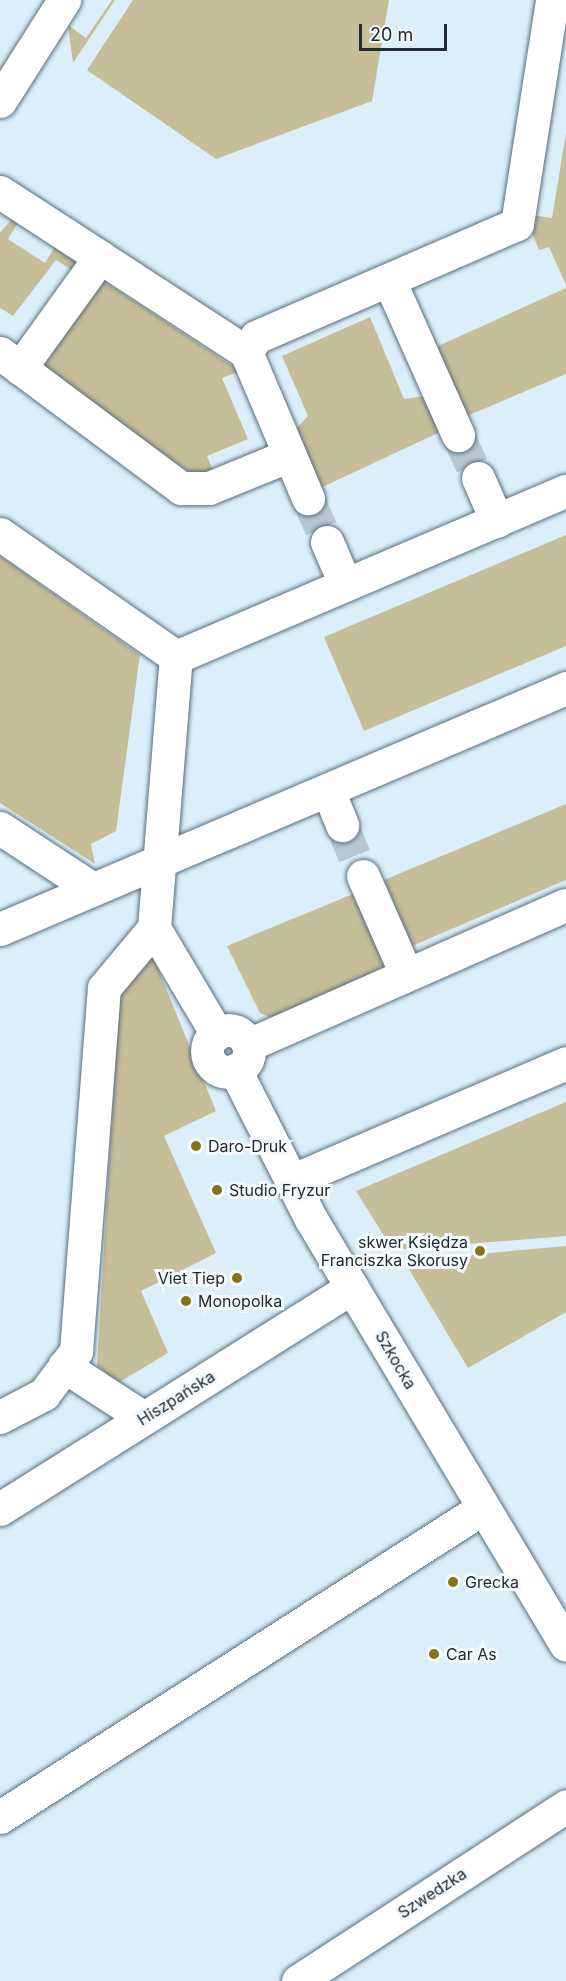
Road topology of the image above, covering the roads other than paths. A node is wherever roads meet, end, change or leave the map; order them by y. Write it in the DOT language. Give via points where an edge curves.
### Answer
graph roads {
  1 [pos="64,0"];
  2 [pos="552,0"];
  3 [pos="0,101"];
  4 [pos="0,192"];
  5 [pos="100,257"];
  6 [pos="389,280"];
  7 [pos="246,352"];
  8 [pos="10,360"];
  9 [pos="458,435"];
  10 [pos="290,455"];
  11 [pos="478,478"];
  12 [pos="566,491"];
  13 [pos="308,498"];
  14 [pos="497,520"];
  15 [pos="0,534"];
  16 [pos="327,542"];
  17 [pos="345,584"];
  18 [pos="176,657"];
  19 [pos="566,688"];
  20 [pos="328,790"];
  21 [pos="342,825"];
  22 [pos="0,828"];
  23 [pos="157,862"];
  24 [pos="363,876"];
  25 [pos="93,889"];
  26 [pos="566,905"];
  27 [pos="154,928"];
  28 [pos="0,929"];
  29 [pos="405,974"];
  30 [pos="241,1058"];
  31 [pos="566,1063"];
  32 [pos="291,1181"];
  33 [pos="352,1287"];
  34 [pos="64,1366"];
  35 [pos="0,1418"];
  36 [pos="144,1418"];
  37 [pos="483,1508"];
  38 [pos="0,1509"];
  39 [pos="566,1645"];
  40 [pos="566,1806"];
  41 [pos="0,1817"];
  42 [pos="298,1981"];
  1 -- 3 [label="street"];
  2 -- 6 [label="street" via="517,224"];
  4 -- 5 [label="street"];
  5 -- 7 [label="street"];
  5 -- 8 [label="street"];
  6 -- 7 [label="street" via="256,338"];
  6 -- 9 [label="street"];
  7 -- 10 [label="street"];
  8 -- 10 [label="street" via="181,488 209,488"];
  10 -- 13 [label="street"];
  11 -- 14 [label="street"];
  12 -- 14 [label="street"];
  14 -- 17 [label="street"];
  15 -- 18 [label="street"];
  16 -- 17 [label="street"];
  17 -- 18 [label="street"];
  18 -- 23 [label="street"];
  19 -- 20 [label="street"];
  20 -- 21 [label="street"];
  20 -- 23 [label="street"];
  22 -- 25 [label="street"];
  23 -- 25 [label="street"];
  23 -- 27 [label="street"];
  24 -- 29 [label="street"];
  25 -- 28 [label="street"];
  26 -- 29 [label="street"];
  27 -- 30 [label="street" via="217,1034 208,1044 209,1060 221,1071"];
  27 -- 34 [label="street" via="104,988 76,1351"];
  29 -- 30 [label="street"];
  30 -- 32 [label="street, Szkocka"];
  31 -- 32 [label="street"];
  32 -- 33 [label="street, Szkocka"];
  33 -- 36 [label="street, Hiszpańska"];
  33 -- 37 [label="street, Szkocka"];
  34 -- 35 [label="street" via="44,1394"];
  34 -- 36 [label="street"];
  36 -- 38 [label="street, Hiszpańska"];
  37 -- 39 [label="street, Szkocka"];
  37 -- 41 [label="street"];
  40 -- 42 [label="street, Szwedzka"];
}
